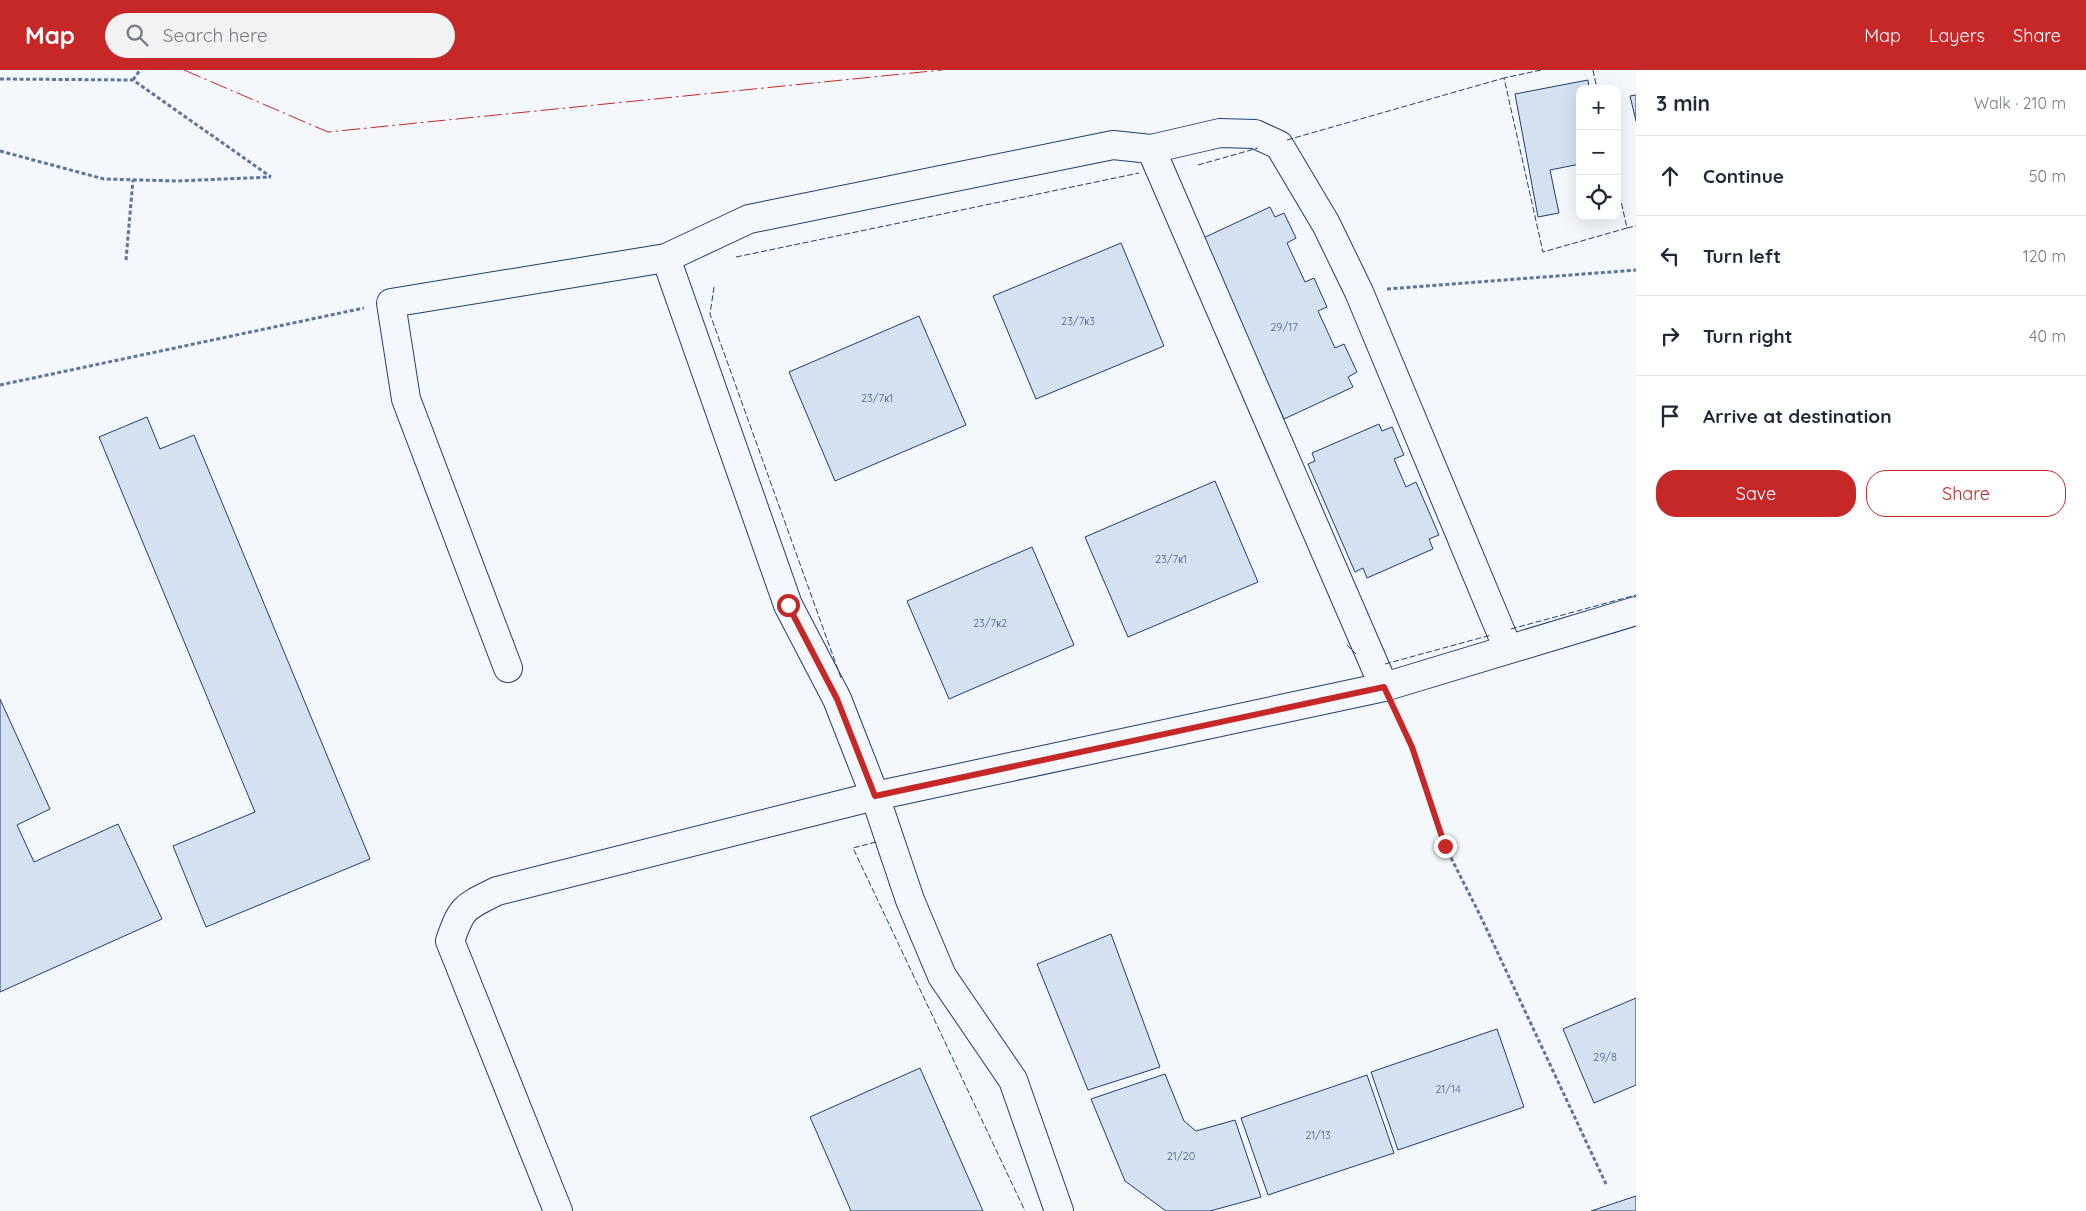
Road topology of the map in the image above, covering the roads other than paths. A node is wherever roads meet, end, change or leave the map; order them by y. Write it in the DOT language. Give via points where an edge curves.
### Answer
graph roads {
  1 [pos="1151,148"];
  2 [pos="666,258"];
  3 [pos="1636,611"];
  4 [pos="1508,649"];
  5 [pos="508,668"];
  6 [pos="1384,687"];
  7 [pos="875,796"];
  8 [pos="558,1211"];
  9 [pos="1059,1211"];
  1 -- 2 [label="lane" via="1113,144 749,219"];
  1 -- 4 [label="lane" via="1220,133 1255,134 1279,144 1326,224 1360,292"];
  1 -- 6 [label="lane"];
  2 -- 5 [label="lane" via="391,303 406,399"];
  2 -- 7 [label="lane" via="788,605 837,699"];
  3 -- 4 [label="lane"];
  4 -- 6 [label="lane"];
  6 -- 7 [label="lane"];
  7 -- 8 [label="lane" via="497,892 467,906 458,918 450,941"];
  7 -- 9 [label="lane" via="910,900 942,976 1013,1080"];
}
